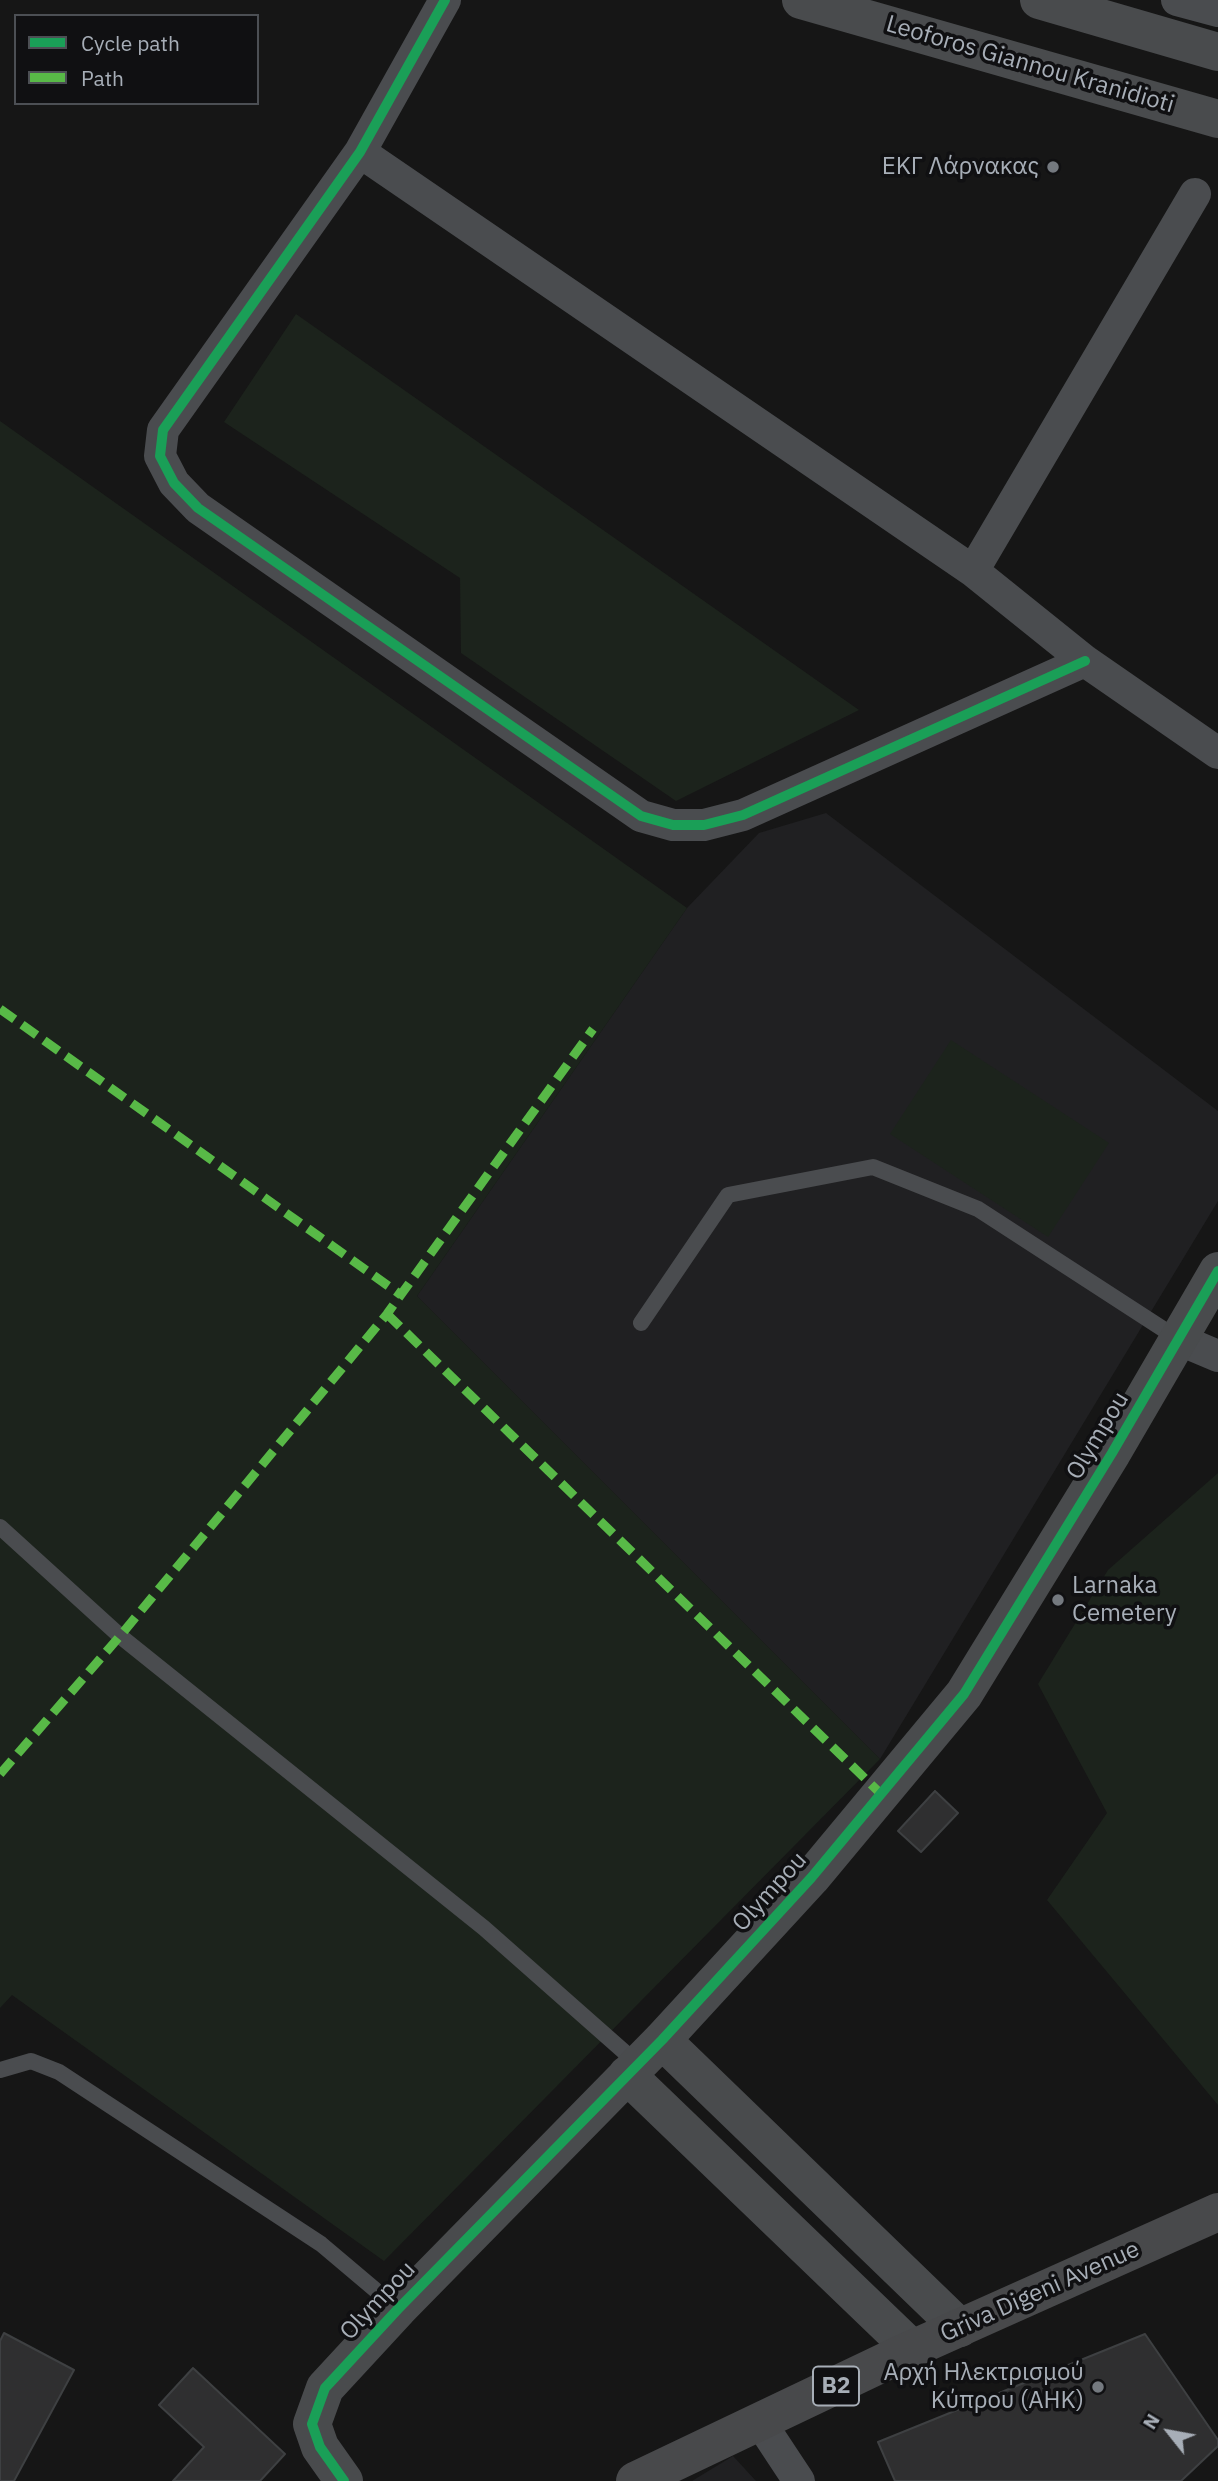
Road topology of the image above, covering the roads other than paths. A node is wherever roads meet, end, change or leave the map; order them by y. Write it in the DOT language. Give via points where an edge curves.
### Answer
graph roads {
  1 [pos="445,0"];
  2 [pos="801,0"];
  3 [pos="1039,0"];
  4 [pos="1177,0"];
  5 [pos="1218,11"];
  6 [pos="1218,52"];
  7 [pos="1218,119"];
  8 [pos="360,152"];
  9 [pos="1195,194"];
  10 [pos="973,571"];
  11 [pos="1085,661"];
  12 [pos="1218,753"];
  13 [pos="1218,1271"];
  14 [pos="641,1323"];
  15 [pos="1180,1340"];
  16 [pos="1218,1356"];
  17 [pos="0,1527"];
  18 [pos="642,2059"];
  19 [pos="0,2070"];
  20 [pos="1218,2212"];
  21 [pos="398,2309"];
  22 [pos="960,2328"];
  23 [pos="912,2349"];
  24 [pos="761,2422"];
  25 [pos="344,2481"];
  26 [pos="635,2481"];
  27 [pos="799,2481"];
  1 -- 8 [label="street"];
  2 -- 7 [label="street, Leoforos Giannou Kranidioti"];
  3 -- 6 [label="street"];
  4 -- 5 [label="street"];
  8 -- 10 [label="street"];
  8 -- 11 [label="street" via="163,430 160,456 174,483 198,508 641,816 673,825 704,825 743,815"];
  9 -- 10 [label="street"];
  10 -- 11 [label="street"];
  11 -- 12 [label="street"];
  13 -- 15 [label="street, Olympou"];
  14 -- 15 [label="lane" via="728,1195 873,1167 978,1209"];
  15 -- 16 [label="street"];
  15 -- 18 [label="street, Olympou" via="964,1695 811,1878"];
  17 -- 18 [label="lane" via="120,1636"];
  18 -- 21 [label="street, Olympou"];
  18 -- 22 [label="street"];
  18 -- 23 [label="street"];
  19 -- 21 [label="lane" via="31,2061 59,2072 321,2244"];
  20 -- 22 [label="highway, Griva Digeni Avenue / B2"];
  21 -- 25 [label="street, Olympou" via="325,2388 316,2407 312,2424 320,2447"];
  22 -- 23 [label="highway, Griva Digeni Avenue / B2"];
  23 -- 24 [label="highway, Griva Digeni Avenue / B2"];
  24 -- 26 [label="highway, Griva Digeni Avenue / B2"];
  24 -- 27 [label="street"];
}
